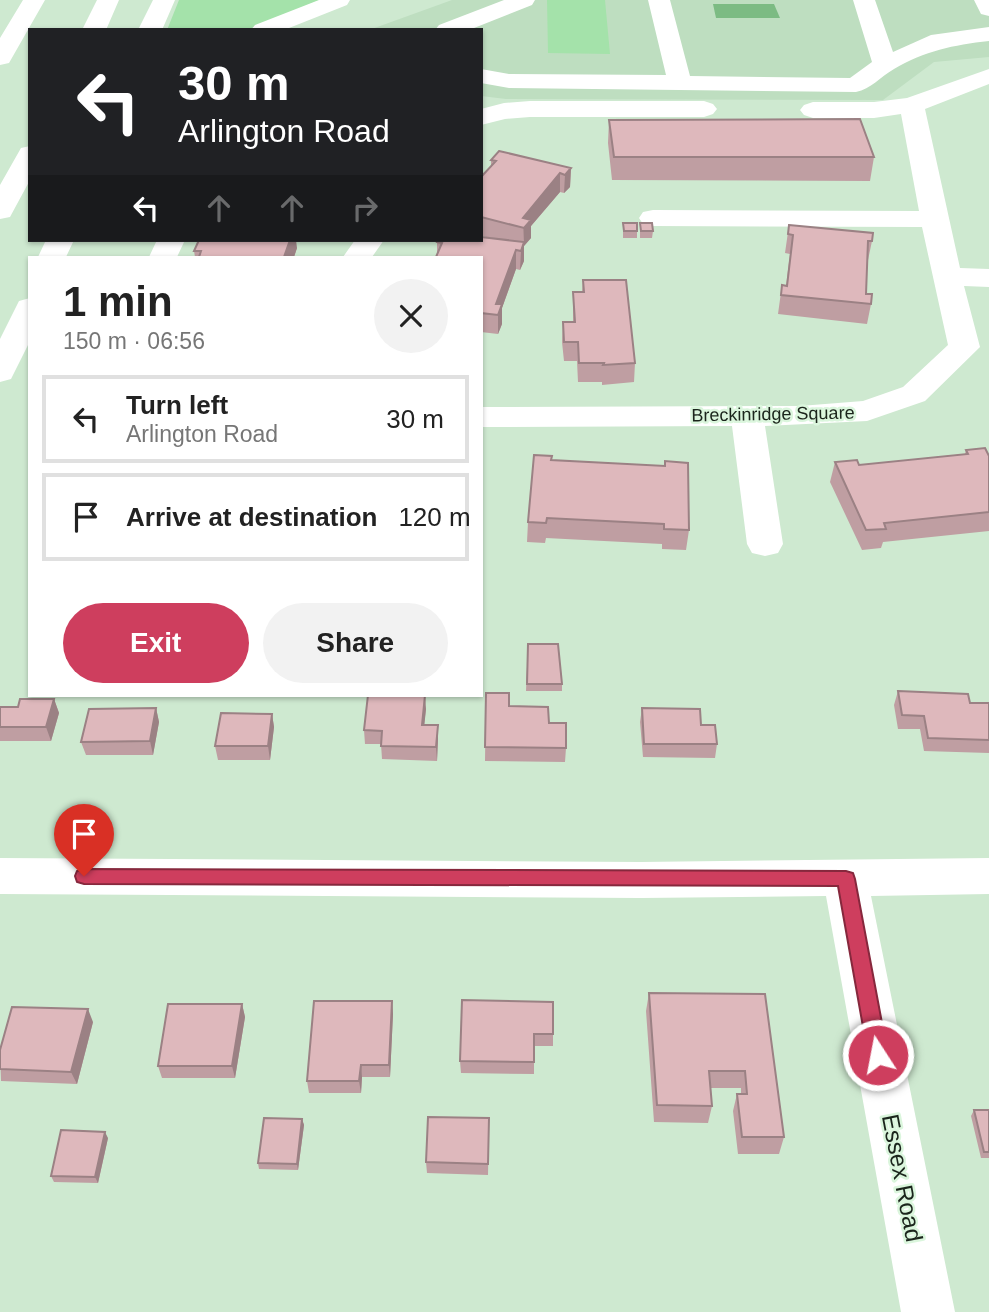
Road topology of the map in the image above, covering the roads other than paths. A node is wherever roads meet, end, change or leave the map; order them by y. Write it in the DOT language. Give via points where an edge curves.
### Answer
graph roads {
  1 [pos="34,0"];
  2 [pos="108,0"];
  3 [pos="164,0"];
  4 [pos="339,0"];
  5 [pos="524,0"];
  6 [pos="659,0"];
  7 [pos="864,0"];
  8 [pos="985,0"];
  9 [pos="989,9"];
  10 [pos="95,28"];
  11 [pos="151,28"];
  12 [pos="268,28"];
  13 [pos="452,28"];
  14 [pos="989,34"];
  15 [pos="0,58"];
  16 [pos="885,64"];
  17 [pos="483,76"];
  18 [pos="989,76"];
  19 [pos="680,83"];
  20 [pos="912,104"];
  21 [pos="722,109"];
  22 [pos="791,110"];
  23 [pos="483,116"];
  24 [pos="28,158"];
  25 [pos="0,211"];
  26 [pos="653,218"];
  27 [pos="935,219"];
  28 [pos="368,242"];
  29 [pos="358,256"];
  30 [pos="947,276"];
  31 [pos="989,278"];
  32 [pos="28,311"];
  33 [pos="977,356"];
  34 [pos="0,372"];
  35 [pos="747,416"];
  36 [pos="483,417"];
  37 [pos="765,544"];
  38 [pos="0,876"];
  39 [pos="989,876"];
  40 [pos="846,879"];
  41 [pos="928,1312"];
  1 -- 15 [label="main road"];
  2 -- 10 [label="main road"];
  3 -- 11 [label="main road"];
  4 -- 12 [label="main road"];
  5 -- 13 [label="main road"];
  6 -- 19 [label="main road"];
  7 -- 16 [label="main road"];
  8 -- 9 [label="main road"];
  14 -- 16 [label="main road" via="939,40"];
  16 -- 19 [label="main road" via="856,85"];
  17 -- 19 [label="main road" via="509,81"];
  18 -- 20 [label="main road"];
  20 -- 22 [label="main road" via="874,110"];
  20 -- 27 [label="main road, Breckinridge Square"];
  21 -- 23 [label="main road" via="530,109"];
  24 -- 25 [label="main road"];
  26 -- 27 [label="main road"];
  27 -- 30 [label="main road, Breckinridge Square"];
  28 -- 29 [label="main road"];
  30 -- 31 [label="main road"];
  30 -- 33 [label="main road, Breckinridge Square"];
  32 -- 34 [label="main road"];
  33 -- 35 [label="main road, Breckinridge Square" via="914,394 867,411"];
  35 -- 36 [label="main road, Breckinridge Square"];
  35 -- 37 [label="main road"];
  38 -- 40 [label="main road"];
  39 -- 40 [label="main road"];
  40 -- 41 [label="main road, Essex Road"];
}
